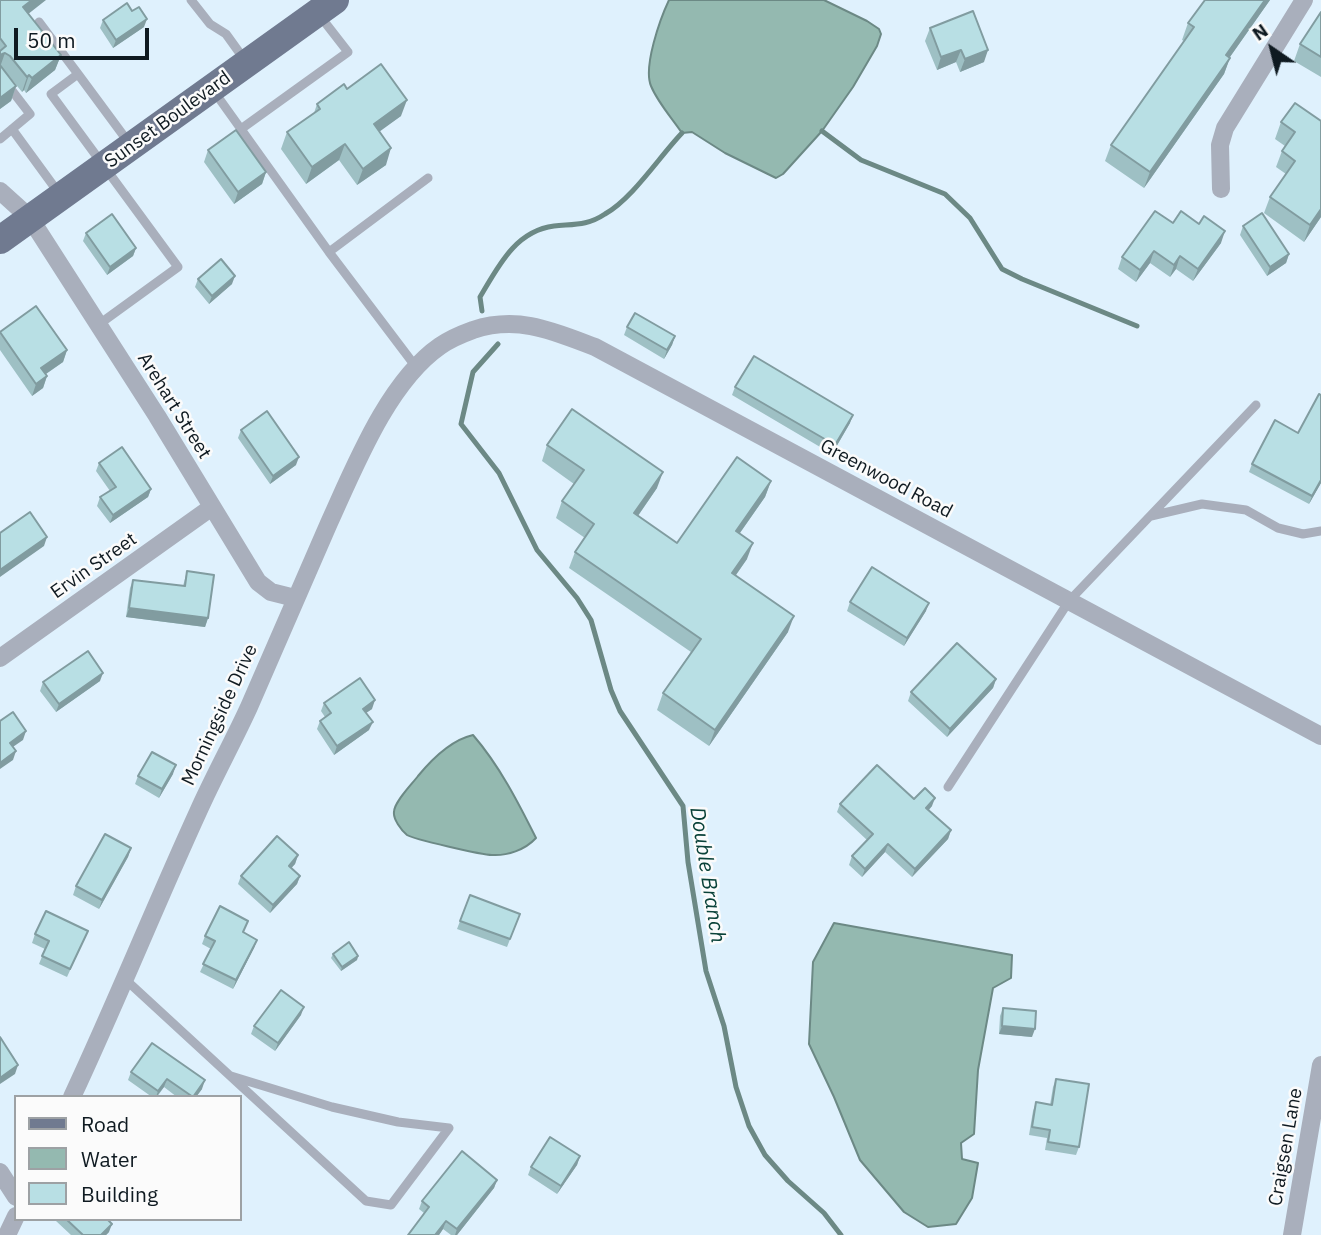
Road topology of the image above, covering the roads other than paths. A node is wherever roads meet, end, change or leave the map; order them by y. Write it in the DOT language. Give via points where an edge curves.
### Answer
graph roads {
  1 [pos="191,0"];
  2 [pos="1304,0"];
  3 [pos="327,6"];
  4 [pos="39,22"];
  5 [pos="247,64"];
  6 [pos="78,74"];
  7 [pos="0,75"];
  8 [pos="212,88"];
  9 [pos="12,129"];
  10 [pos="241,129"];
  11 [pos="0,139"];
  12 [pos="131,146"];
  13 [pos="104,166"];
  14 [pos="428,178"];
  15 [pos="1221,189"];
  16 [pos="0,191"];
  17 [pos="61,196"];
  18 [pos="30,218"];
  19 [pos="0,240"];
  20 [pos="329,252"];
  21 [pos="98,325"];
  22 [pos="419,364"];
  23 [pos="1256,405"];
  24 [pos="212,508"];
  25 [pos="1150,516"];
  26 [pos="1321,531"];
  27 [pos="295,598"];
  28 [pos="1069,601"];
  29 [pos="0,658"];
  30 [pos="1321,736"];
  31 [pos="948,787"];
  32 [pos="125,980"];
  33 [pos="1321,1065"];
  34 [pos="231,1076"];
  35 [pos="73,1095"];
  36 [pos="0,1172"];
  37 [pos="14,1194"];
  38 [pos="1292,1235"];
  1 -- 5 [label="lane" via="210,24 226,34"];
  2 -- 15 [label="street" via="1225,128 1220,145"];
  3 -- 5 [label="main road, Sunset Boulevard"];
  3 -- 10 [label="lane" via="348,52"];
  4 -- 6 [label="lane"];
  5 -- 8 [label="main road, Sunset Boulevard"];
  6 -- 12 [label="lane"];
  6 -- 13 [label="lane" via="51,94"];
  7 -- 9 [label="lane" via="30,114"];
  8 -- 10 [label="lane"];
  8 -- 12 [label="main road, Sunset Boulevard"];
  9 -- 11 [label="lane"];
  9 -- 17 [label="lane"];
  10 -- 20 [label="lane"];
  12 -- 13 [label="main road, Sunset Boulevard"];
  13 -- 17 [label="main road, Sunset Boulevard"];
  13 -- 21 [label="lane" via="178,267"];
  14 -- 20 [label="lane"];
  16 -- 18 [label="street, Arehart Street"];
  17 -- 18 [label="main road, Sunset Boulevard"];
  18 -- 19 [label="main road, Sunset Boulevard"];
  18 -- 21 [label="street, Arehart Street"];
  20 -- 22 [label="lane"];
  21 -- 24 [label="street, Arehart Street"];
  22 -- 27 [label="street, Morningside Drive" via="394,395 358,458"];
  22 -- 28 [label="street, Greenwood Road" via="443,344 489,325 516,323 549,329 595,347"];
  23 -- 25 [label="lane"];
  24 -- 27 [label="street, Arehart Street" via="258,582 271,592"];
  24 -- 29 [label="street, Ervin Street"];
  25 -- 26 [label="lane" via="1202,504 1246,510 1278,528 1303,534"];
  25 -- 28 [label="lane"];
  27 -- 32 [label="street, Morningside Drive"];
  28 -- 30 [label="street, Greenwood Road"];
  28 -- 31 [label="lane"];
  32 -- 34 [label="lane"];
  32 -- 35 [label="street, Morningside Drive"];
  33 -- 38 [label="street, Craigsen Lane"];
  34 -- 34 [label="lane" via="366,1201 391,1205 449,1128 332,1107"];
  36 -- 37 [label="street"];
}
